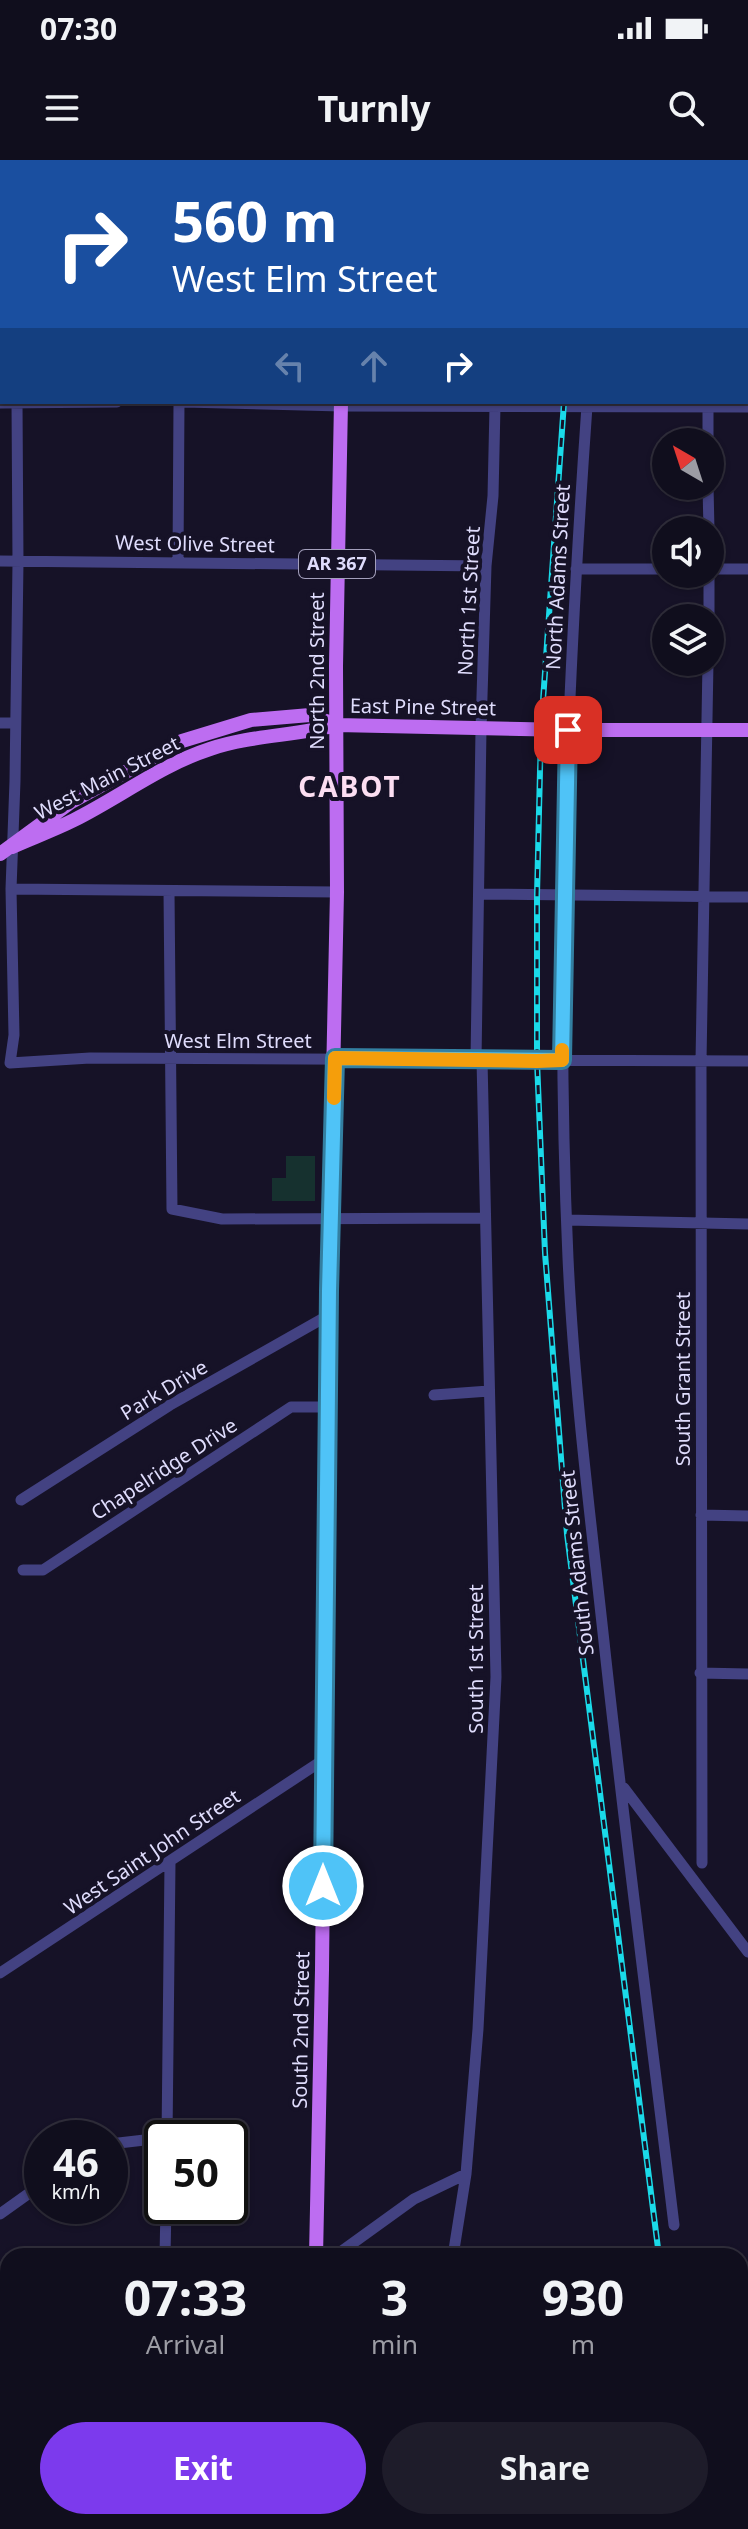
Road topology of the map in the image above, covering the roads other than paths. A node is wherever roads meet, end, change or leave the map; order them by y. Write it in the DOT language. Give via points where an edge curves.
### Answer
graph roads {
  1 [pos="17,404"];
  2 [pos="182,404"];
  3 [pos="341,404"];
  4 [pos="708,404"];
  5 [pos="495,406"];
  6 [pos="587,406"];
  7 [pos="748,407"];
  8 [pos="708,428"];
  9 [pos="0,561"];
  10 [pos="18,562"];
  11 [pos="178,562"];
  12 [pos="337,564"];
  13 [pos="486,566"];
  14 [pos="576,569"];
  15 [pos="652,569"];
  16 [pos="748,569"];
  17 [pos="724,571"];
  18 [pos="708,676"];
  19 [pos="0,723"];
  20 [pos="15,723"];
  21 [pos="337,725"];
  22 [pos="481,729"];
  23 [pos="708,729"];
  24 [pos="568,730"];
  25 [pos="748,730"];
  26 [pos="6,850"];
  27 [pos="11,889"];
  28 [pos="169,891"];
  29 [pos="337,892"];
  30 [pos="479,894"];
  31 [pos="565,895"];
  32 [pos="704,896"];
  33 [pos="748,897"];
  34 [pos="335,1058"];
  35 [pos="171,1059"];
  36 [pos="479,1060"];
  37 [pos="562,1060"];
  38 [pos="701,1061"];
  39 [pos="748,1061"];
  40 [pos="5,1064"];
  41 [pos="330,1218"];
  42 [pos="485,1218"];
  43 [pos="567,1220"];
  44 [pos="701,1224"];
  45 [pos="748,1224"];
  46 [pos="329,1315"];
  47 [pos="489,1391"];
  48 [pos="434,1395"];
  49 [pos="328,1407"];
  50 [pos="21,1500"];
  51 [pos="701,1515"];
  52 [pos="748,1516"];
  53 [pos="23,1570"];
  54 [pos="700,1673"];
  55 [pos="748,1674"];
  56 [pos="323,1760"];
  57 [pos="621,1784"];
  58 [pos="170,1863"];
  59 [pos="702,1863"];
  60 [pos="748,1952"];
  61 [pos="0,1973"];
  62 [pos="164,2120"];
  63 [pos="466,2174"];
  64 [pos="24,2197"];
  65 [pos="0,2214"];
  66 [pos="166,2224"];
  67 [pos="674,2225"];
  68 [pos="165,2248"];
  69 [pos="316,2248"];
  70 [pos="346,2248"];
  71 [pos="454,2248"];
  1 -- 10 [label="street, West Elm Street"];
  2 -- 11 [label="street"];
  3 -- 5 [label="street"];
  3 -- 12 [label="main road, North 2nd Street / AR 367"];
  4 -- 6 [label="street"];
  4 -- 7 [label="street"];
  4 -- 8 [label="street"];
  5 -- 6 [label="street"];
  5 -- 13 [label="street, North 1st Street"];
  6 -- 14 [label="street, North Adams Street"];
  9 -- 10 [label="street, West Olive Street"];
  10 -- 11 [label="street, West Olive Street"];
  10 -- 20 [label="street, West Elm Street"];
  11 -- 12 [label="street, West Olive Street"];
  12 -- 13 [label="street, West Olive Street"];
  12 -- 21 [label="main road, North 2nd Street / AR 367"];
  13 -- 22 [label="street, North 1st Street"];
  14 -- 15 [label="street"];
  14 -- 24 [label="street, North Adams Street"];
  16 -- 17 [label="street"];
  18 -- 23 [label="street, South Grant Street"];
  19 -- 20 [label="street"];
  20 -- 26 [label="street, West Elm Street"];
  21 -- 22 [label="main road, East Pine Street"];
  21 -- 26 [label="main road, West Main Street" via="210,749"];
  21 -- 29 [label="main road, North 2nd Street / AR 367"];
  22 -- 24 [label="main road, East Pine Street"];
  22 -- 30 [label="street, North 1st Street"];
  23 -- 24 [label="main road, East Pine Street"];
  23 -- 25 [label="main road, East Pine Street"];
  23 -- 32 [label="street, South Grant Street"];
  24 -- 31 [label="street, North Adams Street"];
  26 -- 27 [label="street, West Elm Street"];
  27 -- 28 [label="street"];
  27 -- 40 [label="street, West Elm Street" via="14,1035"];
  28 -- 29 [label="street"];
  28 -- 35 [label="street"];
  29 -- 34 [label="main road, South 2nd Street / AR 367"];
  30 -- 31 [label="street"];
  30 -- 36 [label="street, South 1st Street"];
  31 -- 32 [label="street"];
  31 -- 37 [label="street, South Adams Street"];
  32 -- 33 [label="street"];
  32 -- 38 [label="street, South Grant Street"];
  34 -- 35 [label="street, West Elm Street"];
  34 -- 36 [label="street, West Elm Street"];
  34 -- 41 [label="main road, South 2nd Street / AR 367"];
  35 -- 40 [label="street, West Elm Street"];
  35 -- 41 [label="street" via="172,1209 222,1219"];
  36 -- 37 [label="street, West Elm Street"];
  36 -- 42 [label="street, South 1st Street"];
  37 -- 38 [label="street, West Elm Street"];
  37 -- 43 [label="street, South Adams Street"];
  38 -- 39 [label="street, West Elm Street"];
  38 -- 44 [label="street, South Grant Street"];
  41 -- 42 [label="street"];
  41 -- 46 [label="main road, South 2nd Street / AR 367"];
  42 -- 47 [label="street, South 1st Street"];
  43 -- 44 [label="street"];
  43 -- 57 [label="street, South Adams Street" via="583,1449"];
  44 -- 45 [label="street"];
  44 -- 51 [label="street, South Grant Street"];
  46 -- 49 [label="main road, South 2nd Street / AR 367"];
  46 -- 50 [label="street, Park Drive" via="170,1405"];
  47 -- 48 [label="street"];
  47 -- 63 [label="street, South 1st Street" via="496,1692"];
  49 -- 53 [label="street, Chapelridge Drive" via="291,1407 43,1570"];
  49 -- 56 [label="main road, South 2nd Street / AR 367"];
  51 -- 52 [label="street"];
  51 -- 54 [label="street, South Grant Street"];
  54 -- 55 [label="street"];
  54 -- 59 [label="street, South Grant Street"];
  56 -- 58 [label="street, West Saint John Street"];
  56 -- 69 [label="main road, South 2nd Street / AR 367"];
  57 -- 60 [label="street"];
  57 -- 67 [label="street, South Adams Street"];
  58 -- 61 [label="street, West Saint John Street"];
  58 -- 62 [label="street"];
  63 -- 70 [label="street" via="414,2199"];
  63 -- 71 [label="street, South 1st Street"];
  64 -- 65 [label="street"];
  66 -- 68 [label="street"];
}
